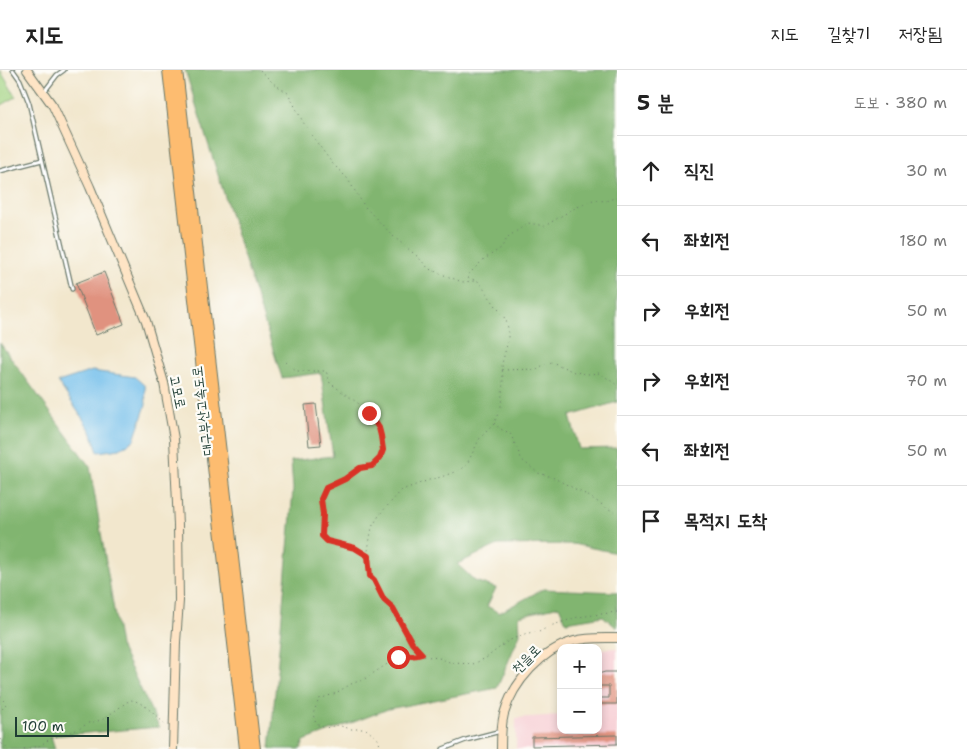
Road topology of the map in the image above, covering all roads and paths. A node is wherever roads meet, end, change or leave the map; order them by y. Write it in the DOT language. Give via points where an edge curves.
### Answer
graph roads {
  1 [pos="13,70"];
  2 [pos="28,70"];
  3 [pos="64,70"];
  4 [pos="168,70"];
  5 [pos="177,70"];
  6 [pos="260,70"];
  7 [pos="44,92"];
  8 [pos="42,160"];
  9 [pos="0,171"];
  10 [pos="617,197"];
  11 [pos="478,281"];
  12 [pos="72,289"];
  13 [pos="286,362"];
  14 [pos="502,370"];
  15 [pos="617,385"];
  16 [pos="494,423"];
  17 [pos="617,514"];
  18 [pos="368,556"];
  19 [pos="617,612"];
  20 [pos="617,638"];
  21 [pos="422,654"];
  22 [pos="0,696"];
  23 [pos="0,712"];
  24 [pos="173,730"];
  25 [pos="501,730"];
  26 [pos="0,739"];
  27 [pos="9,749"];
  28 [pos="24,749"];
  29 [pos="173,749"];
  30 [pos="245,749"];
  31 [pos="254,749"];
  32 [pos="380,749"];
  33 [pos="443,749"];
  34 [pos="501,749"];
  1 -- 8 [label="lane" via="29,103"];
  2 -- 7 [label="main road, 고모로"];
  3 -- 7 [label="lane"];
  4 -- 30 [label="highway, 대구부산고속도로"];
  5 -- 31 [label="highway, 대구부산고속도로"];
  6 -- 11 [label="path" via="288,93 303,122 332,163 347,178 365,207 394,237 429,269 462,282"];
  7 -- 24 [label="main road, 고모로" via="82,169 143,313 170,410 177,483 179,601"];
  8 -- 9 [label="lane"];
  8 -- 12 [label="lane"];
  10 -- 11 [label="path" via="606,201 593,200 545,226 528,223 471,271 468,278"];
  11 -- 14 [label="path" via="506,320 508,340"];
  13 -- 18 [label="path" via="297,371 326,371 330,383 362,405 379,428 383,450 378,462 328,486 321,499 322,538 350,546"];
  14 -- 15 [label="path" via="537,369 554,362 574,372 600,373"];
  14 -- 16 [label="path" via="501,406"];
  16 -- 17 [label="path" via="510,433 522,460 538,473 585,494"];
  16 -- 18 [label="path" via="480,438 466,466 402,490 396,496 372,527"];
  18 -- 21 [label="path" via="370,576"];
  19 -- 21 [label="path" via="578,617 539,632 527,633 472,664 452,663"];
  20 -- 25 [label="main road, 천을로" via="574,641 538,662 510,700"];
  21 -- 32 [label="path" via="398,657 364,680 319,698 313,714 316,724 325,728 337,725 366,729 379,740"];
  22 -- 23 [label="path" via="6,704"];
  24 -- 28 [label="path" via="154,712 130,700 102,720"];
  24 -- 29 [label="main road, 고모로"];
  25 -- 33 [label="lane"];
  25 -- 34 [label="main road, 천을로"];
  26 -- 27 [label="path"];
}
